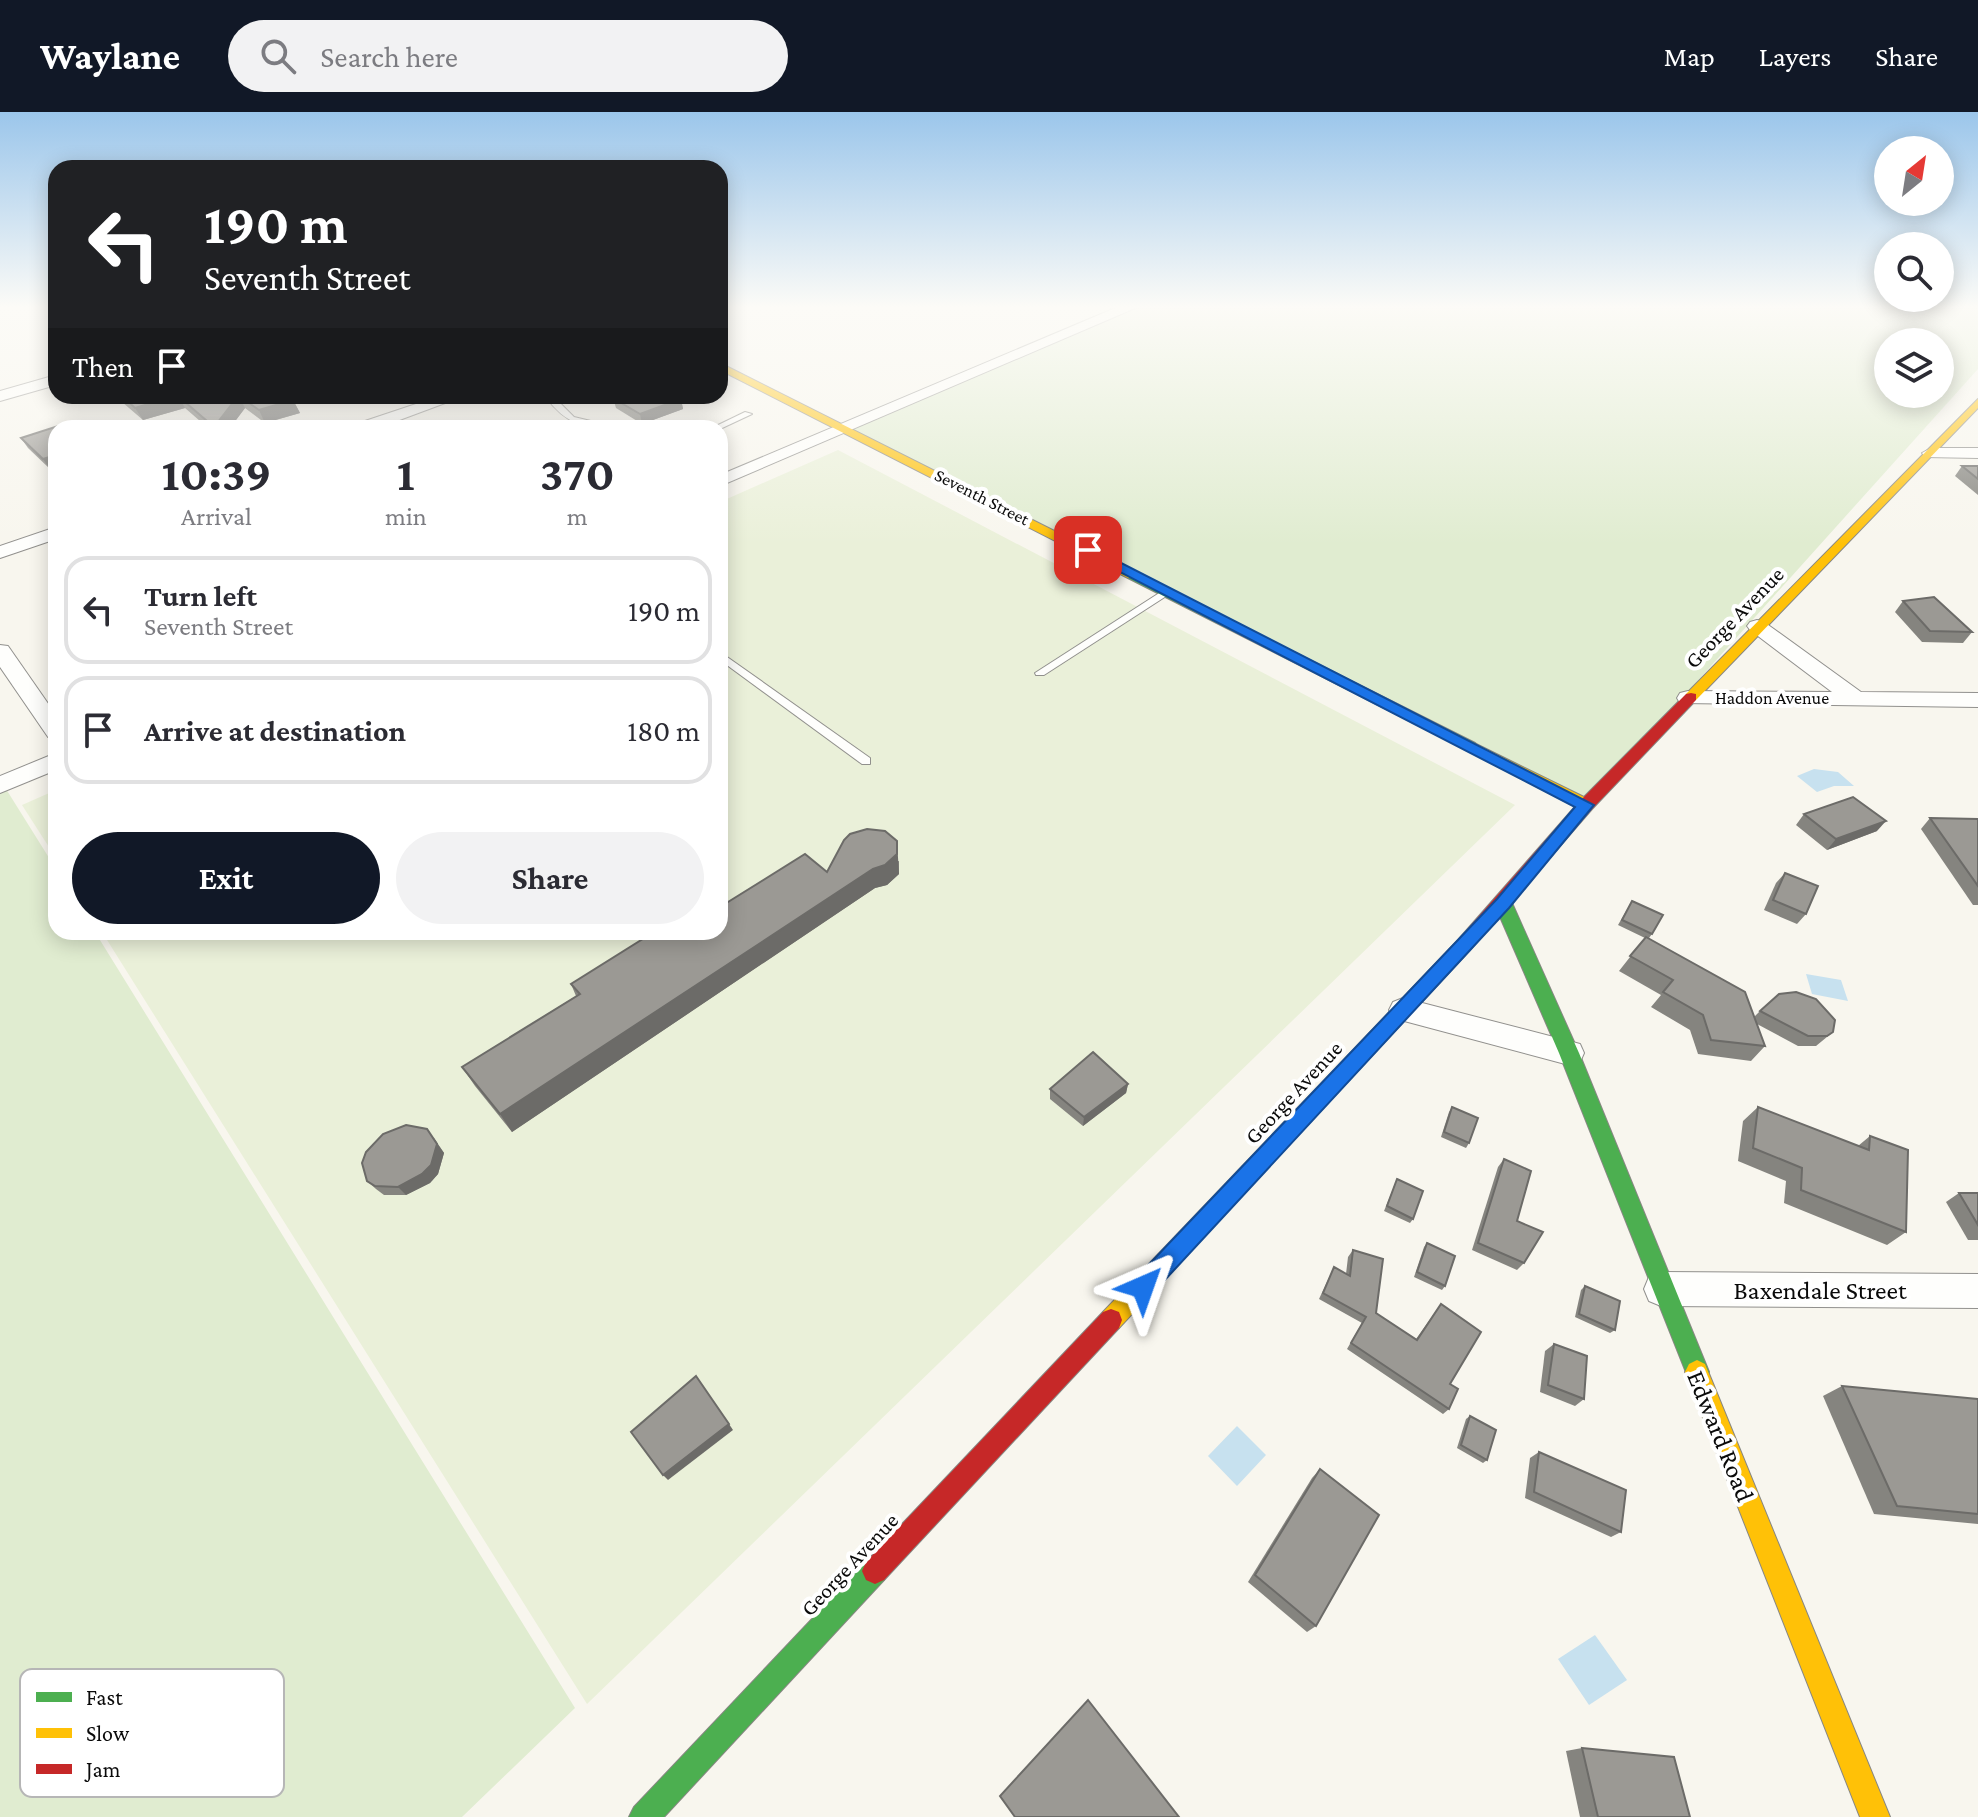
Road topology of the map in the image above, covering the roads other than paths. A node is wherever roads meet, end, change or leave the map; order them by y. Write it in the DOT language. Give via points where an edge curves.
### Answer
graph roads {
  1 [pos="37,386"];
  2 [pos="759,386"];
  3 [pos="945,386"];
  4 [pos="0,396"];
  5 [pos="1978,402"];
  6 [pos="432,404"];
  7 [pos="555,404"];
  8 [pos="748,414"];
  9 [pos="386,420"];
  10 [pos="570,420"];
  11 [pos="728,423"];
  12 [pos="845,428"];
  13 [pos="1931,453"];
  14 [pos="1978,453"];
  15 [pos="728,478"];
  16 [pos="48,536"];
  17 [pos="0,552"];
  18 [pos="1167,591"];
  19 [pos="1757,626"];
  20 [pos="0,651"];
  21 [pos="728,661"];
  22 [pos="1040,673"];
  23 [pos="1688,698"];
  24 [pos="1856,699"];
  25 [pos="1978,700"];
  26 [pos="48,720"];
  27 [pos="866,761"];
  28 [pos="48,764"];
  29 [pos="0,785"];
  30 [pos="1586,805"];
  31 [pos="1503,903"];
  32 [pos="1403,1010"];
  33 [pos="1569,1053"];
  34 [pos="1661,1289"];
  35 [pos="1978,1291"];
  36 [pos="644,1817"];
  37 [pos="1875,1817"];
  1 -- 4 [label="street"];
  2 -- 12 [label="main road, Seventh Street"];
  3 -- 12 [label="street"];
  5 -- 13 [label="main road, George Avenue"];
  6 -- 9 [label="street"];
  7 -- 10 [label="lane"];
  8 -- 11 [label="lane"];
  12 -- 15 [label="street"];
  12 -- 18 [label="main road, Seventh Street"];
  13 -- 14 [label="street"];
  13 -- 19 [label="main road, George Avenue"];
  16 -- 17 [label="street"];
  18 -- 22 [label="lane"];
  18 -- 30 [label="main road, Seventh Street"];
  19 -- 23 [label="main road, George Avenue"];
  19 -- 24 [label="street, Haddon Avenue"];
  20 -- 26 [label="street"];
  21 -- 27 [label="lane"];
  23 -- 24 [label="street, Haddon Avenue"];
  23 -- 30 [label="main road, George Avenue"];
  24 -- 25 [label="street, Haddon Avenue"];
  28 -- 29 [label="street"];
  30 -- 31 [label="main road, George Avenue"];
  31 -- 32 [label="main road, George Avenue"];
  31 -- 33 [label="main road, Edward Road"];
  32 -- 33 [label="street"];
  32 -- 36 [label="main road, George Avenue"];
  33 -- 34 [label="main road, Edward Road"];
  34 -- 35 [label="street, Baxendale Street"];
  34 -- 37 [label="main road, Edward Road"];
}
